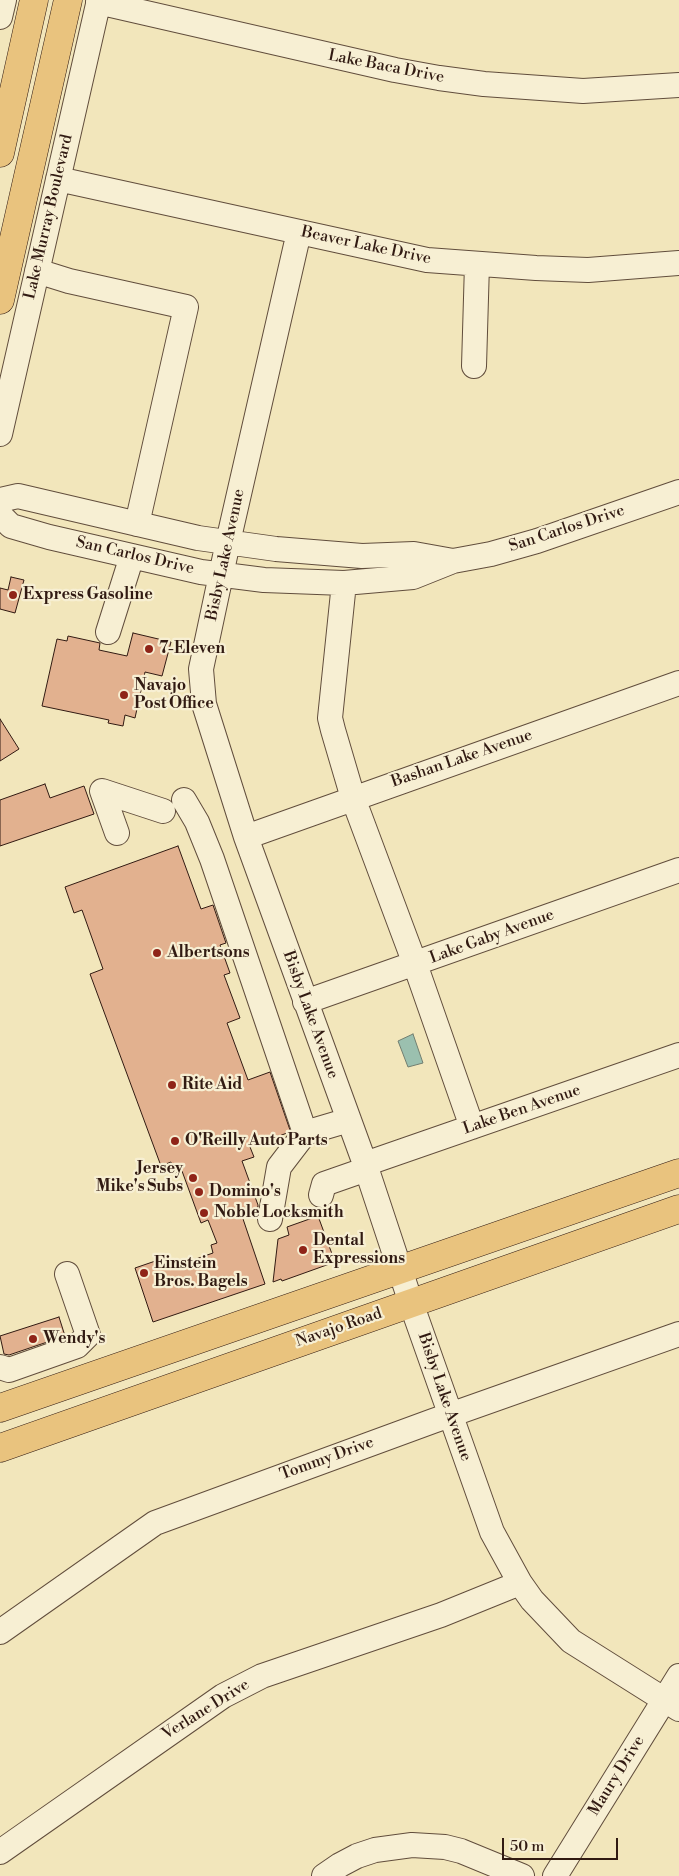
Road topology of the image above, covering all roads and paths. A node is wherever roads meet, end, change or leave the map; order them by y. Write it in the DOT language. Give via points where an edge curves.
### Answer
graph roads {
  1 [pos="4,0"];
  2 [pos="34,0"];
  3 [pos="68,0"];
  4 [pos="99,1"];
  5 [pos="0,17"];
  6 [pos="679,85"];
  7 [pos="0,153"];
  8 [pos="58,179"];
  9 [pos="299,232"];
  10 [pos="679,263"];
  11 [pos="477,264"];
  12 [pos="37,271"];
  13 [pos="0,300"];
  14 [pos="474,366"];
  15 [pos="0,434"];
  16 [pos="679,492"];
  17 [pos="0,500"];
  18 [pos="0,515"];
  19 [pos="137,524"];
  20 [pos="228,542"];
  21 [pos="132,556"];
  22 [pos="453,561"];
  23 [pos="221,574"];
  24 [pos="344,583"];
  25 [pos="108,632"];
  26 [pos="679,683"];
  27 [pos="353,798"];
  28 [pos="184,800"];
  29 [pos="162,811"];
  30 [pos="117,833"];
  31 [pos="246,837"];
  32 [pos="679,870"];
  33 [pos="415,964"];
  34 [pos="305,1002"];
  35 [pos="679,1055"];
  36 [pos="348,1120"];
  37 [pos="472,1127"];
  38 [pos="305,1133"];
  39 [pos="366,1167"];
  40 [pos="679,1173"];
  41 [pos="321,1195"];
  42 [pos="679,1210"];
  43 [pos="270,1219"];
  44 [pos="400,1269"];
  45 [pos="67,1274"];
  46 [pos="411,1303"];
  47 [pos="679,1334"];
  48 [pos="144,1358"];
  49 [pos="0,1367"];
  50 [pos="0,1408"];
  51 [pos="449,1415"];
  52 [pos="50,1430"];
  53 [pos="0,1448"];
  54 [pos="520,1583"];
  55 [pos="0,1632"];
  56 [pos="679,1676"];
  57 [pos="672,1705"];
  58 [pos="0,1852"];
  59 [pos="324,1876"];
  60 [pos="522,1876"];
  61 [pos="555,1876"];
  1 -- 5 [label="street"];
  2 -- 7 [label="main road"];
  3 -- 13 [label="main road, Lake Murray Boulevard"];
  4 -- 6 [label="street, Lake Baca Drive" via="439,78 583,91"];
  4 -- 8 [label="street, Lake Murray Boulevard"];
  8 -- 9 [label="street, Beaver Lake Drive"];
  8 -- 12 [label="street, Lake Murray Boulevard"];
  9 -- 11 [label="street, Beaver Lake Drive" via="427,260"];
  9 -- 20 [label="street, Bisby Lake Avenue"];
  10 -- 11 [label="street, Beaver Lake Drive" via="588,270"];
  11 -- 14 [label="street"];
  12 -- 15 [label="street, Lake Murray Boulevard"];
  12 -- 19 [label="street" via="186,307"];
  16 -- 22 [label="street, San Carlos Drive" via="536,541"];
  17 -- 19 [label="street, San Carlos Drive" via="18,496"];
  18 -- 21 [label="street, San Carlos Drive" via="11,526"];
  19 -- 20 [label="street, San Carlos Drive"];
  20 -- 22 [label="street, San Carlos Drive" via="362,556 414,554"];
  20 -- 23 [label="street, Bisby Lake Avenue"];
  21 -- 23 [label="street, San Carlos Drive"];
  21 -- 25 [label="street"];
  22 -- 24 [label="street, San Carlos Drive" via="413,577"];
  23 -- 24 [label="street, San Carlos Drive" via="264,580"];
  23 -- 31 [label="street, Bisby Lake Avenue" via="202,669 204,704"];
  24 -- 27 [label="street" via="330,718"];
  26 -- 27 [label="street, Bashan Lake Avenue"];
  27 -- 31 [label="street, Bashan Lake Avenue"];
  27 -- 33 [label="street"];
  28 -- 38 [label="street" via="212,859"];
  29 -- 30 [label="street" via="102,791"];
  31 -- 34 [label="street, Bisby Lake Avenue"];
  32 -- 33 [label="street, Lake Gaby Avenue"];
  33 -- 34 [label="street, Lake Gaby Avenue"];
  33 -- 37 [label="street"];
  34 -- 36 [label="street, Bisby Lake Avenue"];
  35 -- 37 [label="street, Lake Ben Avenue"];
  36 -- 38 [label="street"];
  36 -- 39 [label="street, Bisby Lake Avenue"];
  37 -- 39 [label="street, Lake Ben Avenue"];
  38 -- 43 [label="street" via="279,1167"];
  39 -- 41 [label="street, Lake Ben Avenue" via="324,1184"];
  39 -- 44 [label="street, Bisby Lake Avenue"];
  40 -- 44 [label="main road"];
  42 -- 46 [label="main road, Navajo Road"];
  44 -- 46 [label="street, Bisby Lake Avenue"];
  44 -- 48 [label="main road"];
  45 -- 49 [label="street" via="88,1335 77,1346 9,1370"];
  46 -- 51 [label="street, Bisby Lake Avenue"];
  46 -- 52 [label="main road, Navajo Road"];
  47 -- 51 [label="street, Tommy Drive"];
  48 -- 50 [label="main road"];
  48 -- 52 [label="main road" via="142,1382 133,1390 67,1414"];
  51 -- 54 [label="street, Bisby Lake Avenue" via="492,1532"];
  51 -- 55 [label="street, Tommy Drive" via="155,1523"];
  52 -- 53 [label="main road, Navajo Road"];
  54 -- 57 [label="street, Bisby Lake Avenue" via="571,1641"];
  54 -- 58 [label="street, Verlane Drive" via="440,1615 262,1676 222,1696"];
  56 -- 57 [label="street, Maury Drive"];
  57 -- 61 [label="street, Maury Drive"];
  59 -- 60 [label="street" via="357,1856 375,1850 429,1845 461,1850"];
}
